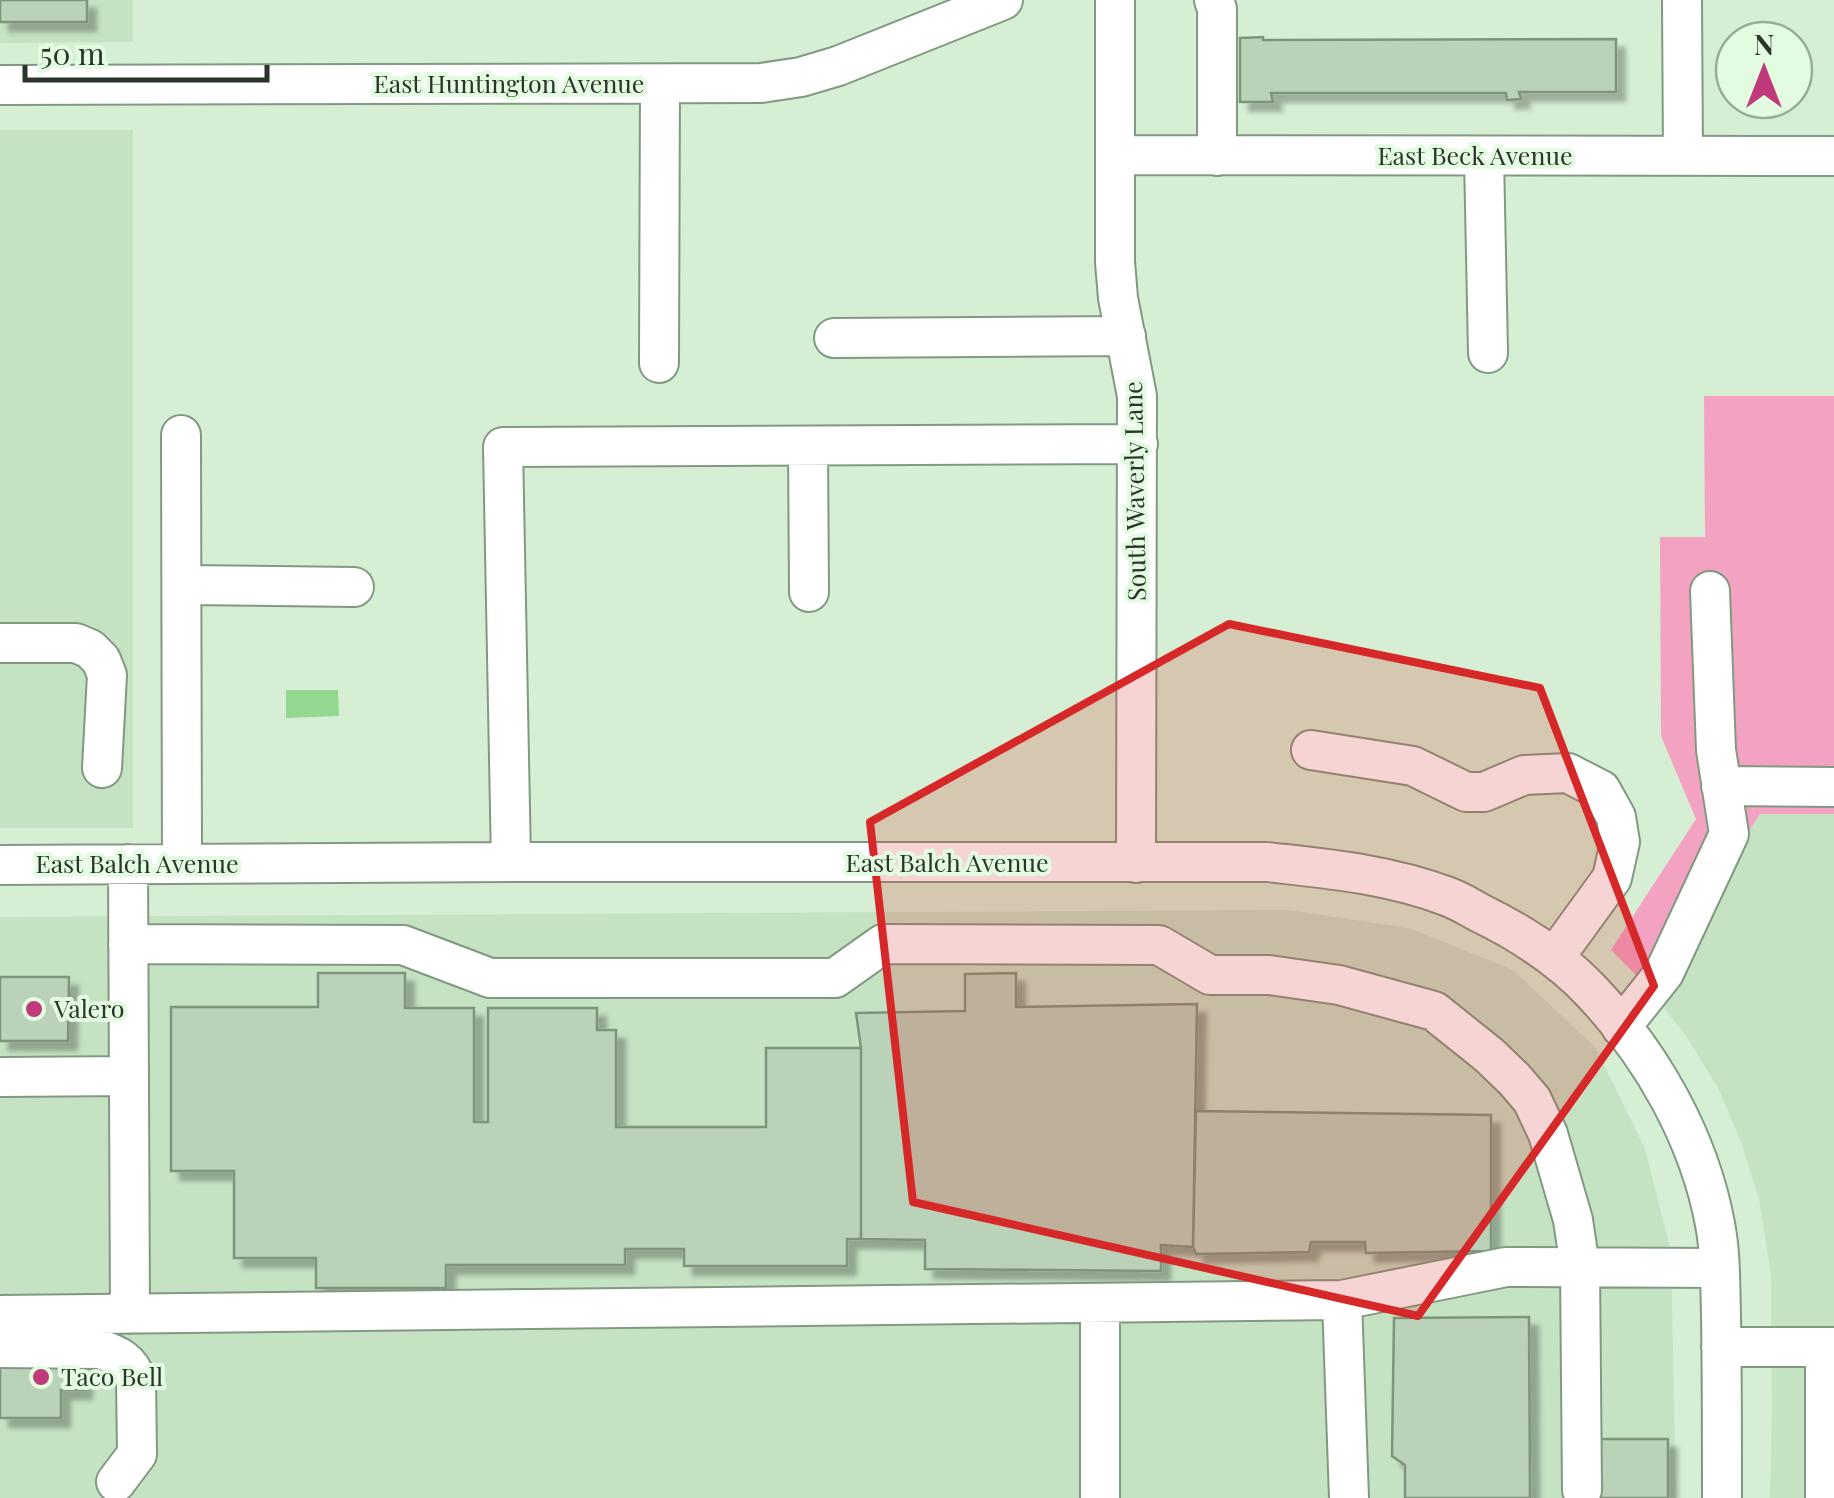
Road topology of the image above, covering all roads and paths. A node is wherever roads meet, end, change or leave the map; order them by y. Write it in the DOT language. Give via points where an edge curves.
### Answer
graph roads {
  1 [pos="1004,0"];
  2 [pos="1116,0"];
  3 [pos="1214,0"];
  4 [pos="1682,0"];
  5 [pos="660,84"];
  6 [pos="0,85"];
  7 [pos="1116,156"];
  8 [pos="1217,156"];
  9 [pos="1683,156"];
  10 [pos="1834,156"];
  11 [pos="1484,157"];
  12 [pos="1126,336"];
  13 [pos="834,338"];
  14 [pos="1488,353"];
  15 [pos="659,363"];
  16 [pos="181,436"];
  17 [pos="1138,444"];
  18 [pos="808,447"];
  19 [pos="182,584"];
  20 [pos="354,587"];
  21 [pos="809,592"];
  22 [pos="1710,592"];
  23 [pos="0,643"];
  24 [pos="1312,750"];
  25 [pos="102,768"];
  26 [pos="1722,786"];
  27 [pos="1834,787"];
  28 [pos="511,862"];
  29 [pos="1136,863"];
  30 [pos="128,864"];
  31 [pos="182,864"];
  32 [pos="0,865"];
  33 [pos="128,944"];
  34 [pos="1554,958"];
  35 [pos="1621,1028"];
  36 [pos="129,1076"];
  37 [pos="0,1077"];
  38 [pos="1580,1267"];
  39 [pos="1719,1268"];
  40 [pos="1342,1300"];
  41 [pos="1100,1302"];
  42 [pos="130,1314"];
  43 [pos="0,1315"];
  44 [pos="1722,1346"];
  45 [pos="1829,1346"];
  46 [pos="0,1348"];
  47 [pos="116,1482"];
  48 [pos="1582,1490"];
  49 [pos="1100,1498"];
  50 [pos="1349,1498"];
  51 [pos="1722,1498"];
  52 [pos="1825,1498"];
  1 -- 5 [label="street, East Huntington Avenue" via="801,77"];
  2 -- 7 [label="street, South Waverly Lane"];
  3 -- 8 [label="street"];
  4 -- 9 [label="street"];
  5 -- 6 [label="street, East Huntington Avenue"];
  5 -- 15 [label="street"];
  7 -- 8 [label="street, East Beck Avenue"];
  7 -- 12 [label="street, South Waverly Lane" via="1114,262"];
  8 -- 11 [label="street, East Beck Avenue"];
  9 -- 10 [label="street, East Beck Avenue"];
  9 -- 11 [label="street, East Beck Avenue"];
  11 -- 14 [label="street"];
  12 -- 13 [label="street"];
  12 -- 17 [label="street, South Waverly Lane" via="1138,396"];
  16 -- 19 [label="street"];
  17 -- 18 [label="street"];
  17 -- 29 [label="street, South Waverly Lane"];
  18 -- 21 [label="street"];
  18 -- 28 [label="street" via="503,447"];
  19 -- 20 [label="street"];
  19 -- 31 [label="street"];
  22 -- 26 [label="street"];
  23 -- 25 [label="street" via="76,644 101,660 107,674"];
  24 -- 34 [label="street" via="1413,766 1466,792 1484,792 1524,775 1568,773 1601,790 1620,842 1612,878"];
  26 -- 27 [label="street"];
  26 -- 35 [label="street" via="1729,834 1664,973"];
  28 -- 29 [label="street, East Balch Avenue"];
  28 -- 31 [label="street, East Balch Avenue"];
  29 -- 34 [label="street, East Balch Avenue" via="1267,862 1364,872 1448,896"];
  30 -- 31 [label="street, East Balch Avenue"];
  30 -- 32 [label="street, East Balch Avenue"];
  30 -- 33 [label="street"];
  33 -- 36 [label="street"];
  33 -- 38 [label="street" via="403,945 490,978 835,978 883,944 1158,946 1210,975 1340,984 1434,1011 1532,1100 1548,1134"];
  34 -- 35 [label="street, East Balch Avenue"];
  35 -- 39 [label="street, East Balch Avenue" via="1658,1076 1686,1133 1716,1226"];
  36 -- 37 [label="street"];
  36 -- 42 [label="street"];
  38 -- 39 [label="street"];
  38 -- 40 [label="street" via="1506,1267"];
  38 -- 48 [label="street"];
  39 -- 44 [label="street, East Balch Avenue"];
  40 -- 41 [label="street"];
  40 -- 50 [label="street"];
  41 -- 42 [label="street"];
  41 -- 49 [label="street"];
  42 -- 43 [label="street"];
  44 -- 45 [label="street"];
  44 -- 51 [label="street, East Balch Avenue"];
  45 -- 52 [label="street"];
  46 -- 47 [label="street" via="100,1349 132,1368 137,1454"];
}
